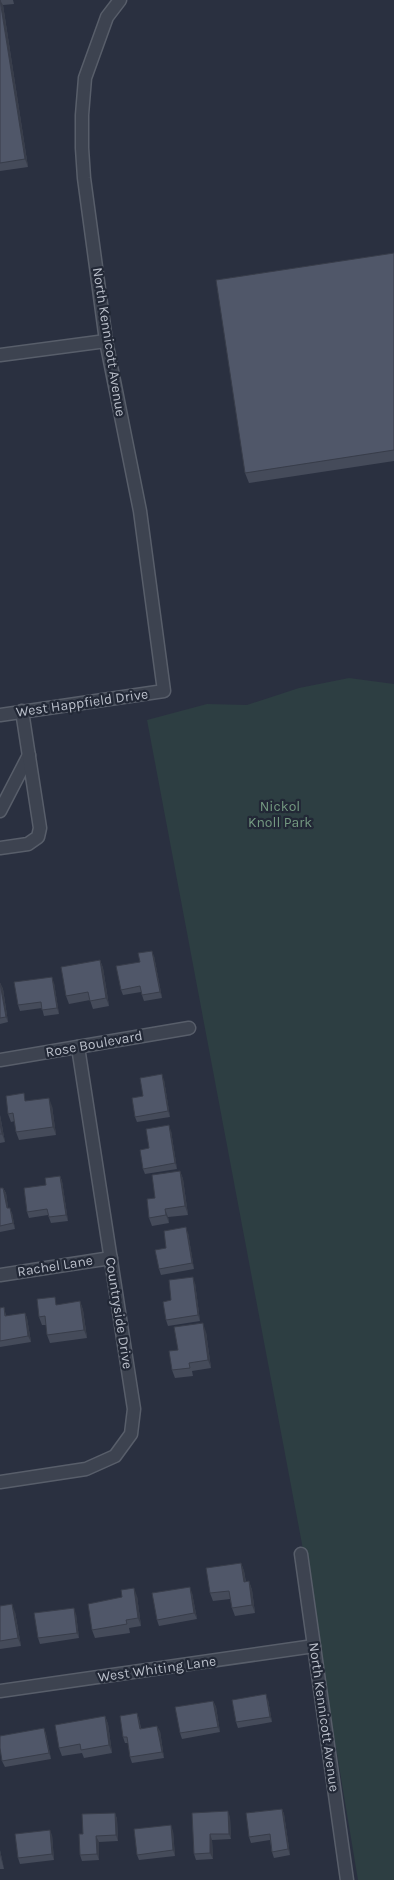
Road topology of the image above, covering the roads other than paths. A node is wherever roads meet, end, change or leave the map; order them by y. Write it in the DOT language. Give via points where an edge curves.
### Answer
graph roads {
  1 [pos="120,0"];
  2 [pos="106,341"];
  3 [pos="0,355"];
  4 [pos="164,691"];
  5 [pos="22,711"];
  6 [pos="0,715"];
  7 [pos="29,755"];
  8 [pos="0,811"];
  9 [pos="0,848"];
  10 [pos="189,1028"];
  11 [pos="78,1047"];
  12 [pos="0,1060"];
  13 [pos="110,1258"];
  14 [pos="0,1275"];
  15 [pos="0,1482"];
  16 [pos="301,1554"];
  17 [pos="314,1646"];
  18 [pos="0,1691"];
  19 [pos="347,1880"];
  1 -- 2 [label="street, North Kennicott Avenue" via="107,17 85,78 82,115 84,178"];
  2 -- 3 [label="street"];
  2 -- 4 [label="street, North Kennicott Avenue" via="140,511"];
  4 -- 5 [label="street, West Happfield Drive"];
  5 -- 6 [label="street, West Happfield Drive"];
  5 -- 7 [label="street"];
  7 -- 8 [label="street"];
  7 -- 9 [label="street" via="40,828 38,837 28,844"];
  10 -- 11 [label="street, Rose Boulevard"];
  11 -- 12 [label="street, Rose Boulevard"];
  11 -- 13 [label="street, Countryside Drive"];
  13 -- 14 [label="street, Rachel Lane"];
  13 -- 15 [label="street, Countryside Drive" via="134,1409 131,1434 115,1456 86,1468"];
  16 -- 17 [label="street, North Kennicott Avenue"];
  17 -- 18 [label="street, West Whiting Lane"];
  17 -- 19 [label="street, North Kennicott Avenue"];
}
